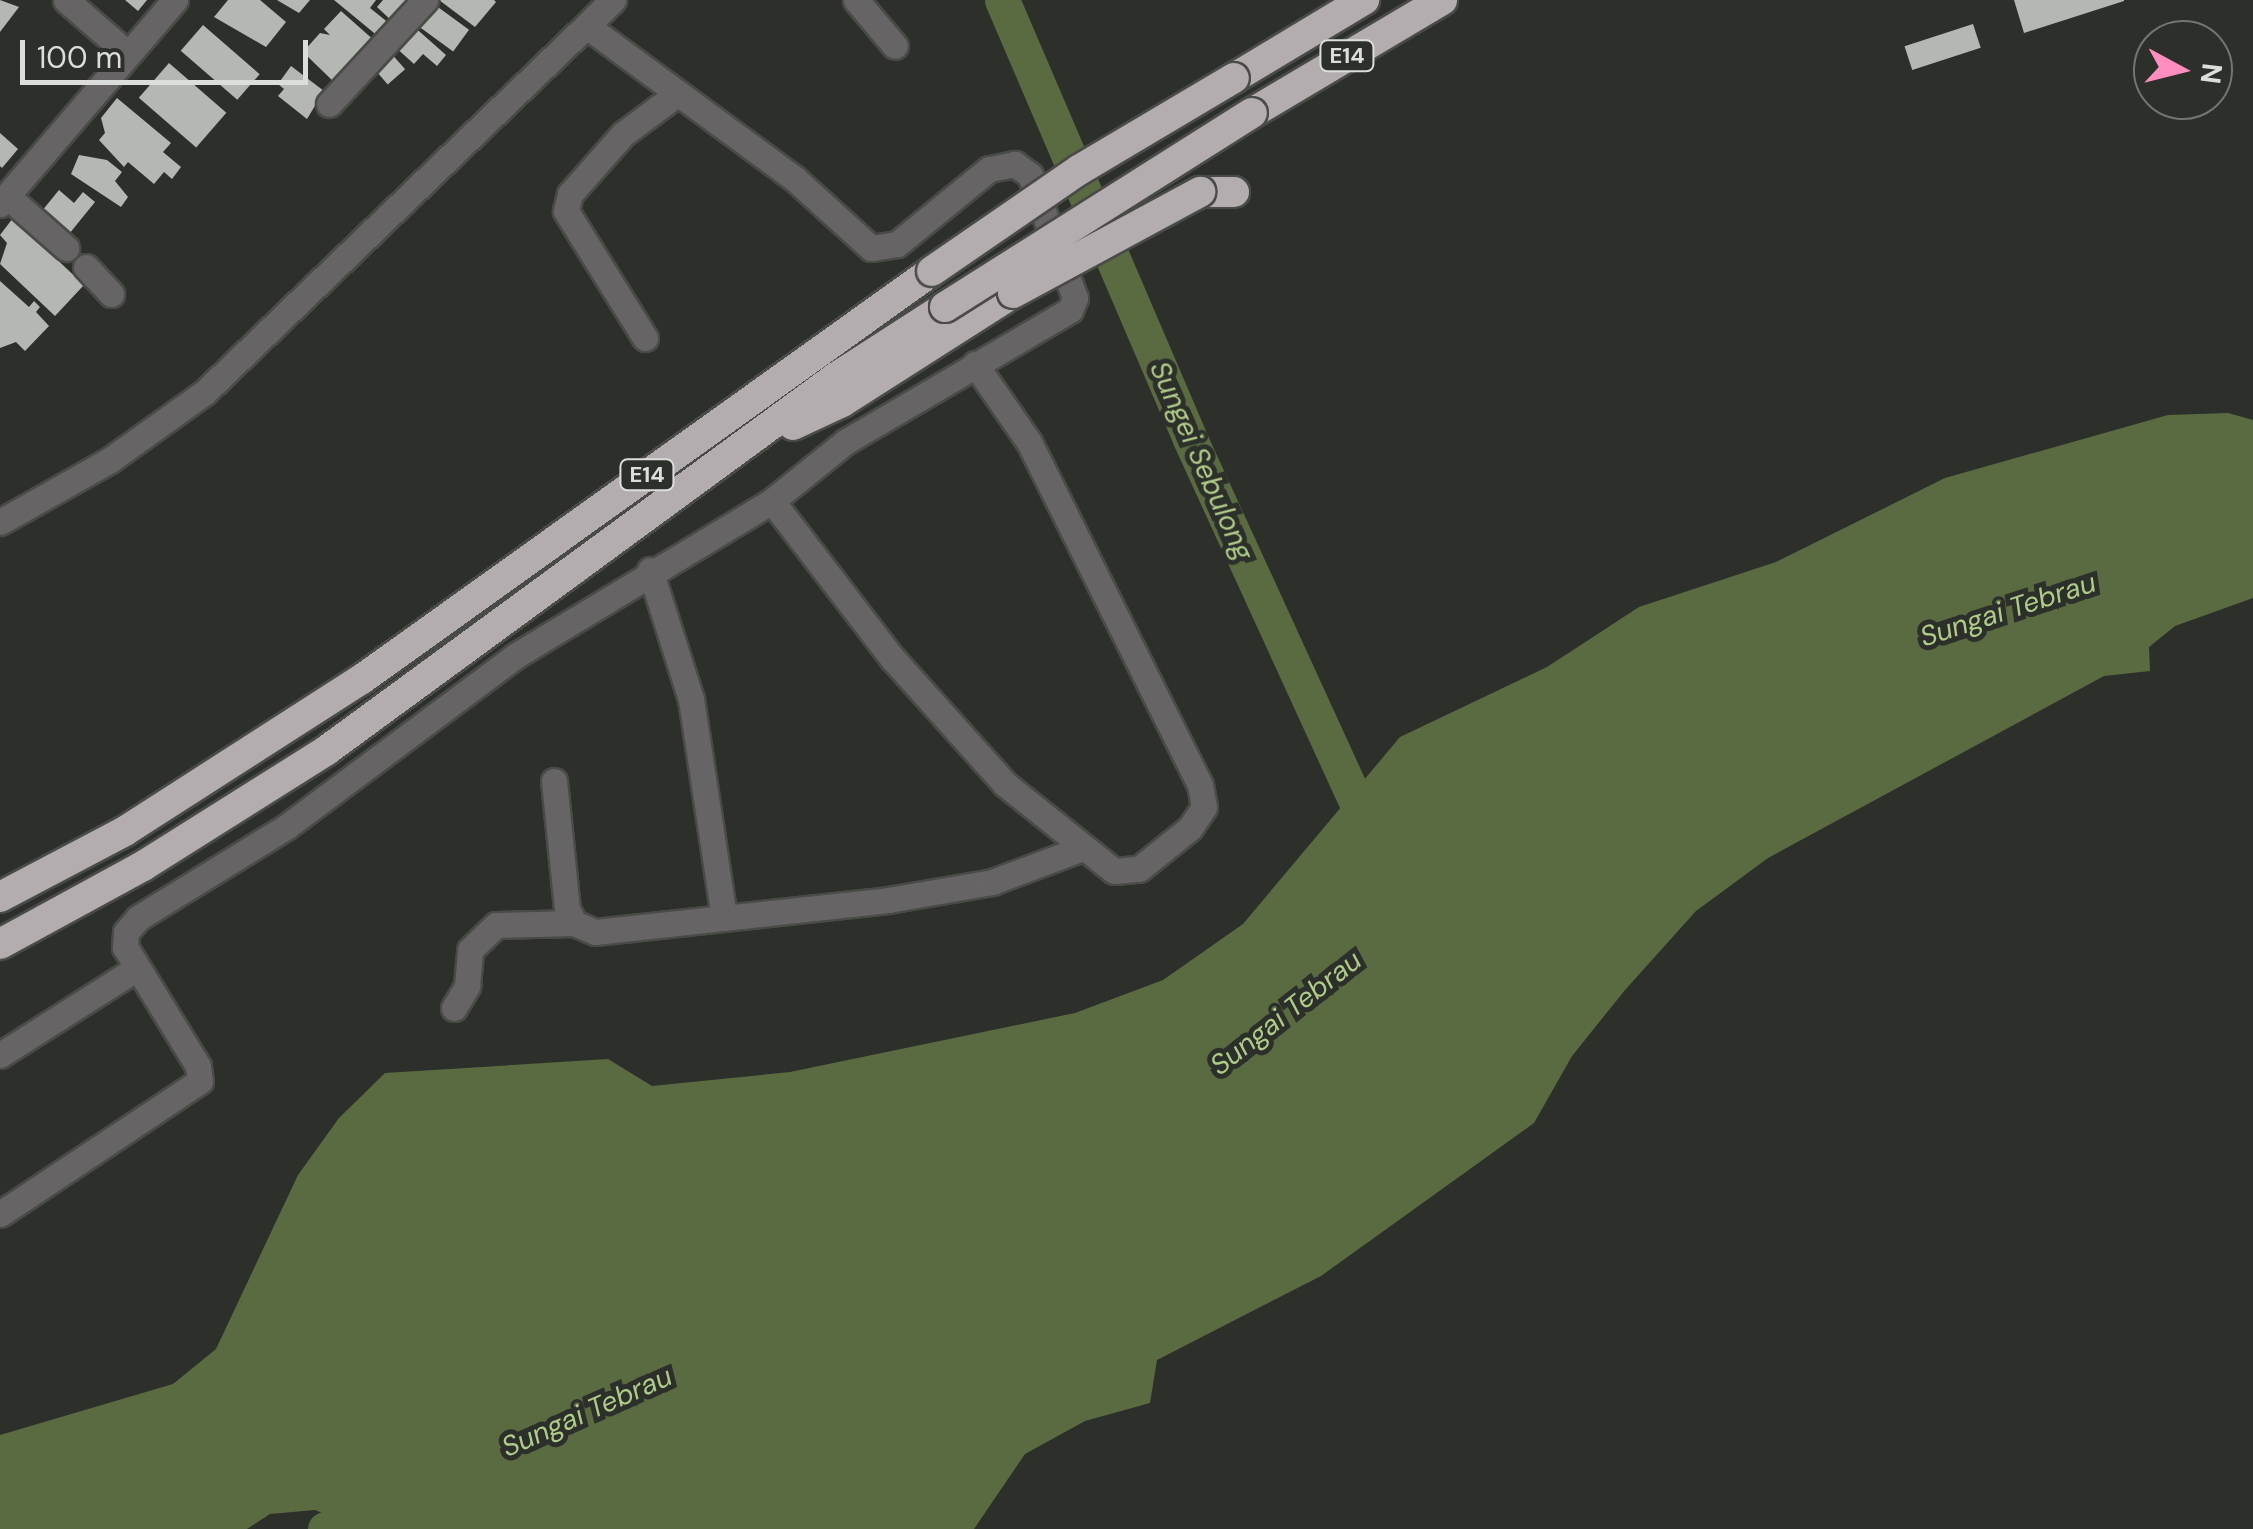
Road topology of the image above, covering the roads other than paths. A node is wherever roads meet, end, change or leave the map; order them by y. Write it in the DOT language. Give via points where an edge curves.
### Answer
graph roads {
  1 [pos="66,0"];
  2 [pos="175,0"];
  3 [pos="426,0"];
  4 [pos="614,0"];
  5 [pos="856,0"];
  6 [pos="1364,0"];
  7 [pos="1442,0"];
  8 [pos="587,26"];
  9 [pos="896,46"];
  10 [pos="127,52"];
  11 [pos="677,94"];
  12 [pos="329,104"];
  13 [pos="1234,192"];
  14 [pos="4,200"];
  15 [pos="66,248"];
  16 [pos="86,267"];
  17 [pos="111,294"];
  18 [pos="645,338"];
  19 [pos="976,364"];
  20 [pos="735,453"];
  21 [pos="772,501"];
  22 [pos="0,522"];
  23 [pos="650,570"];
  24 [pos="554,782"];
  25 [pos="1083,848"];
  26 [pos="0,897"];
  27 [pos="724,917"];
  28 [pos="574,922"];
  29 [pos="0,944"];
  30 [pos="137,968"];
  31 [pos="454,1008"];
  32 [pos="0,1055"];
  33 [pos="0,1214"];
  1 -- 10 [label="street"];
  2 -- 10 [label="street"];
  3 -- 12 [label="street"];
  4 -- 8 [label="street"];
  5 -- 9 [label="street"];
  6 -- 26 [label="highway, E14, bridge" via="1079,170 362,679 125,831"];
  7 -- 20 [label="highway, E14, bridge" via="945,307"];
  8 -- 11 [label="street"];
  8 -- 22 [label="street" via="205,392 110,460"];
  10 -- 14 [label="street"];
  11 -- 18 [label="street" via="623,134 570,194 566,211"];
  11 -- 19 [label="street" via="795,179 871,248 897,244 990,170 1015,164 1030,176 1076,298 1070,310"];
  13 -- 20 [label="highway, bridge" via="1200,192 1013,293 842,402"];
  14 -- 15 [label="street"];
  16 -- 17 [label="street"];
  19 -- 21 [label="street" via="845,442"];
  19 -- 25 [label="street" via="1029,442 1200,785 1204,807 1190,828 1140,869 1114,871"];
  20 -- 29 [label="highway, E14" via="327,750 143,866"];
  21 -- 23 [label="street"];
  21 -- 25 [label="street" via="893,659 1004,784"];
  23 -- 27 [label="street" via="691,700"];
  23 -- 30 [label="street" via="138,918 124,947"];
  24 -- 28 [label="street" via="567,910"];
  25 -- 27 [label="street" via="992,882"];
  27 -- 28 [label="street" via="595,932"];
  28 -- 31 [label="street" via="496,925 470,950 467,986"];
  30 -- 32 [label="street"];
  30 -- 33 [label="street" via="198,1066 200,1081"];
}
